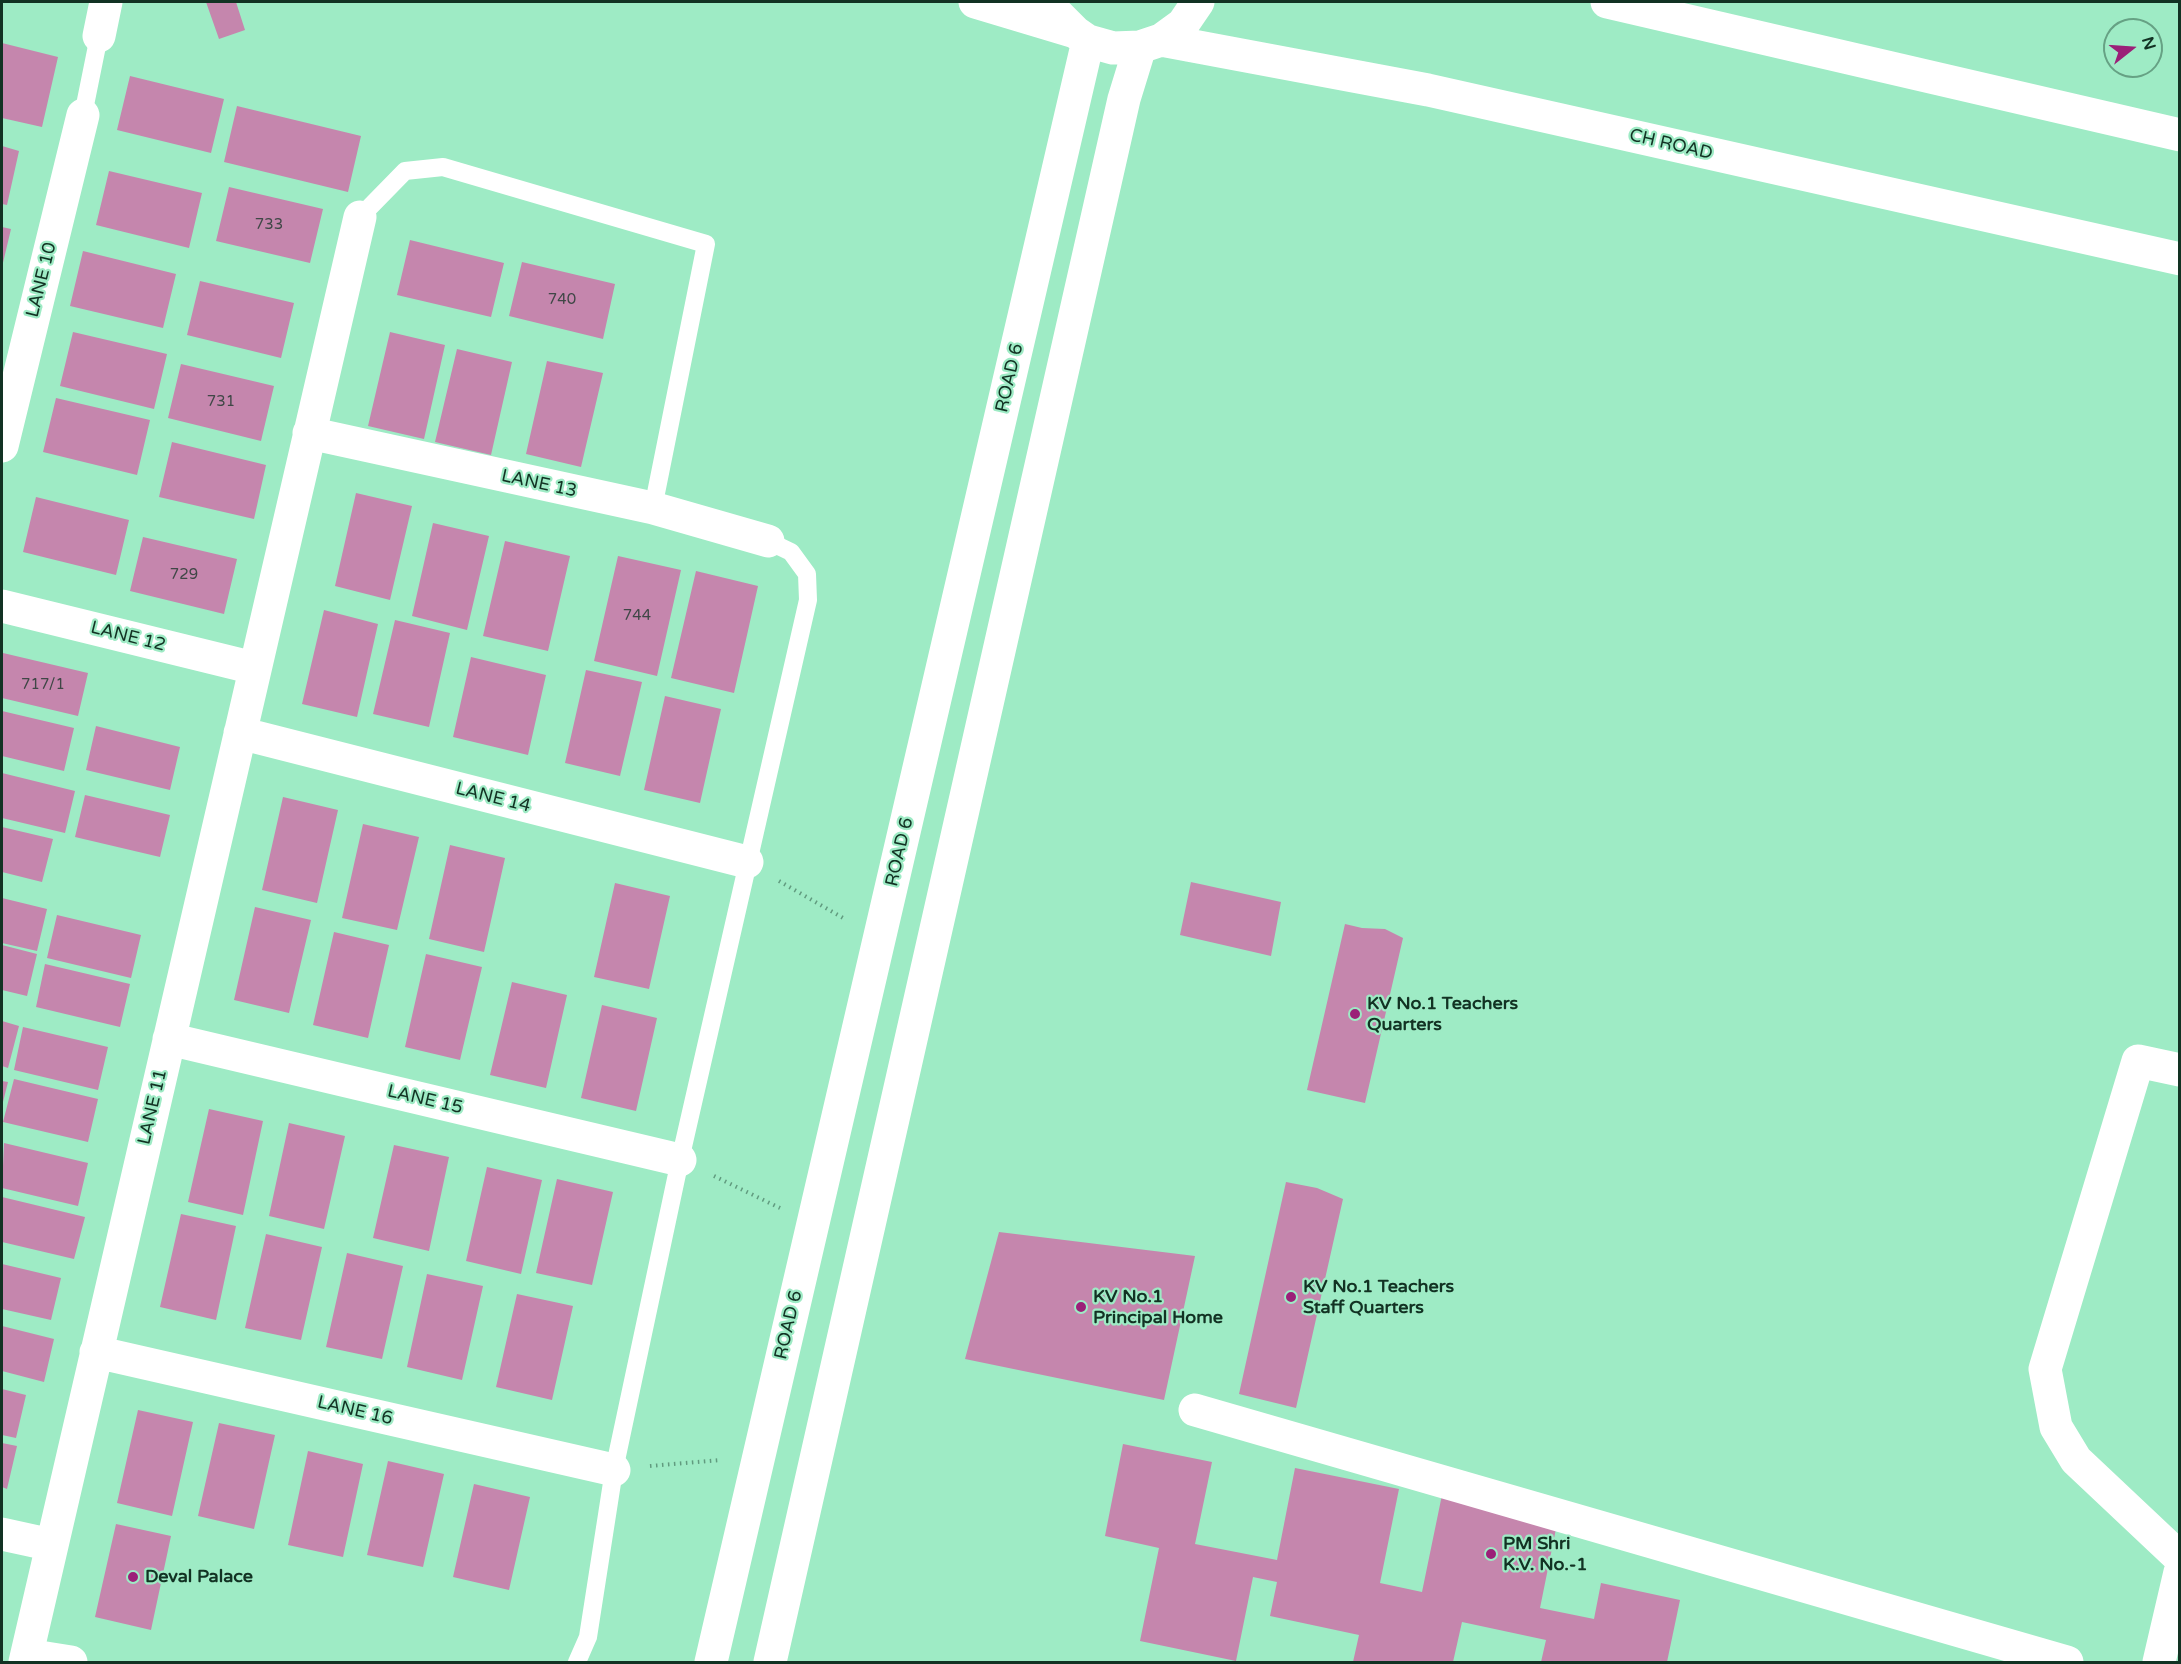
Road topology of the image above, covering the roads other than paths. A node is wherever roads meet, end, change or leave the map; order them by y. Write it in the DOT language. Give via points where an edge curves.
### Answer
graph roads {
  1 [pos="106,2"];
  2 [pos="975,2"];
  3 [pos="1050,2"];
  4 [pos="1198,2"];
  5 [pos="1607,2"];
  6 [pos="99,36"];
  7 [pos="1082,36"];
  8 [pos="1150,44"];
  9 [pos="83,115"];
  10 [pos="2180,135"];
  11 [pos="360,217"];
  12 [pos="2180,259"];
  13 [pos="309,434"];
  14 [pos="2,446"];
  15 [pos="653,508"];
  16 [pos="768,541"];
  17 [pos="2,606"];
  18 [pos="255,668"];
  19 [pos="240,733"];
  20 [pos="747,862"];
  21 [pos="169,1039"];
  22 [pos="2180,1071"];
  23 [pos="680,1160"];
  24 [pos="96,1352"];
  25 [pos="1195,1410"];
  26 [pos="614,1470"];
  27 [pos="2,1534"];
  28 [pos="52,1545"];
  29 [pos="2180,1558"];
  30 [pos="2180,1572"];
  31 [pos="26,1659"];
  32 [pos="71,1662"];
  33 [pos="577,1662"];
  34 [pos="711,1662"];
  35 [pos="770,1662"];
  36 [pos="2067,1662"];
  37 [pos="2159,1662"];
  1 -- 6 [label="street"];
  2 -- 7 [label="street, CH ROAD"];
  3 -- 7 [label="street"];
  4 -- 8 [label="street" via="1183,24"];
  5 -- 10 [label="street"];
  6 -- 9 [label="lane"];
  7 -- 8 [label="street, CH ROAD" via="1113,48"];
  7 -- 34 [label="street, ROAD 6" via="880,939"];
  8 -- 12 [label="street, CH ROAD" via="1428,90"];
  8 -- 35 [label="street" via="1121,111"];
  9 -- 14 [label="street, LANE 10"];
  11 -- 13 [label="street, LANE 11"];
  11 -- 15 [label="lane" via="405,171 443,167 706,244"];
  13 -- 15 [label="street, LANE 13"];
  13 -- 18 [label="street, LANE 11"];
  15 -- 16 [label="street, LANE 13"];
  16 -- 20 [label="lane" via="791,552 807,574 808,600"];
  17 -- 18 [label="street, LANE 12"];
  18 -- 19 [label="street, LANE 11"];
  19 -- 20 [label="street, LANE 14"];
  19 -- 21 [label="street, LANE 11"];
  20 -- 23 [label="lane"];
  21 -- 23 [label="street, LANE 15"];
  21 -- 24 [label="street, LANE 11"];
  22 -- 29 [label="street" via="2138,1061 2045,1369 2056,1427 2076,1460"];
  23 -- 26 [label="lane"];
  24 -- 26 [label="street, LANE 16"];
  24 -- 28 [label="street, LANE 11"];
  25 -- 36 [label="street"];
  26 -- 33 [label="lane" via="588,1637"];
  27 -- 28 [label="street"];
  28 -- 31 [label="street, LANE 11"];
  30 -- 37 [label="street"];
  31 -- 32 [label="street"];
}
